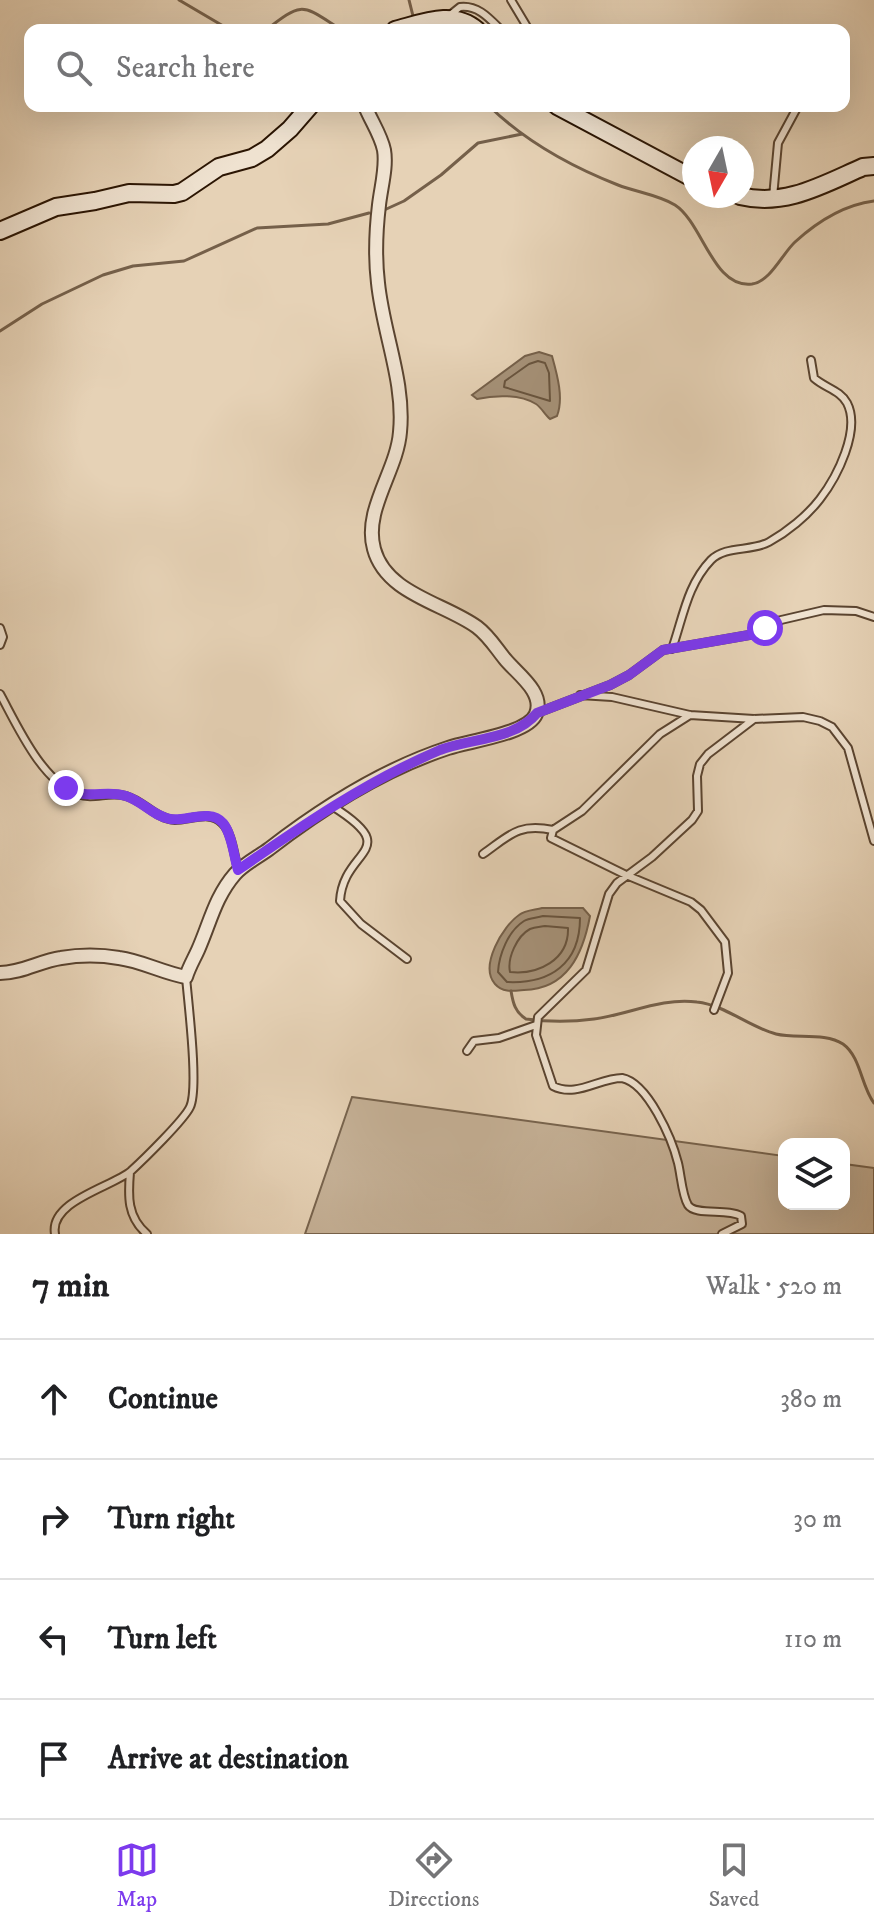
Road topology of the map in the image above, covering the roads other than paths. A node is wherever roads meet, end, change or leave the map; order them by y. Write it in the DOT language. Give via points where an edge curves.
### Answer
graph roads {
  1 [pos="511,0"];
  2 [pos="448,18"];
  3 [pos="422,24"];
  4 [pos="468,24"];
  5 [pos="495,24"];
  6 [pos="525,24"];
  7 [pos="305,112"];
  8 [pos="368,112"];
  9 [pos="568,112"];
  10 [pos="795,112"];
  11 [pos="874,166"];
  12 [pos="682,173"];
  13 [pos="754,198"];
  14 [pos="772,200"];
  15 [pos="0,231"];
  16 [pos="811,360"];
  17 [pos="874,617"];
  18 [pos="0,628"];
  19 [pos="0,645"];
  20 [pos="672,649"];
  21 [pos="0,694"];
  22 [pos="580,695"];
  23 [pos="537,713"];
  24 [pos="690,715"];
  25 [pos="754,719"];
  26 [pos="332,806"];
  27 [pos="553,830"];
  28 [pos="874,841"];
  29 [pos="483,854"];
  30 [pos="238,870"];
  31 [pos="626,875"];
  32 [pos="407,959"];
  33 [pos="0,973"];
  34 [pos="186,977"];
  35 [pos="714,1010"];
  36 [pos="536,1025"];
  37 [pos="467,1051"];
  38 [pos="130,1172"];
  39 [pos="55,1234"];
  40 [pos="147,1234"];
  41 [pos="722,1234"];
  1 -- 6 [label="lane"];
  2 -- 3 [label="street"];
  2 -- 4 [label="street"];
  2 -- 5 [label="lane" via="466,6"];
  7 -- 15 [label="street" via="267,149 219,167 182,192 129,193 56,207"];
  8 -- 23 [label="street" via="385,157 377,277 401,402 397,451 373,521 374,549 396,583 464,619 492,641 530,685"];
  9 -- 12 [label="street"];
  10 -- 14 [label="lane" via="778,143"];
  11 -- 14 [label="street"];
  13 -- 14 [label="street"];
  16 -- 20 [label="lane" via="814,378 839,393 849,407 852,430 845,452 825,492 806,515 763,545 711,560 681,613"];
  17 -- 20 [label="lane" via="824,610 781,620 755,634"];
  18 -- 19 [label="lane"];
  20 -- 22 [label="lane" via="655,654 610,685"];
  21 -- 30 [label="lane" via="39,761 66,788 91,796 123,795 170,820 211,816 226,827"];
  22 -- 23 [label="lane"];
  22 -- 24 [label="lane"];
  23 -- 26 [label="street" via="528,724 504,734 444,749 390,772"];
  24 -- 25 [label="lane"];
  24 -- 27 [label="lane" via="660,734 582,811"];
  25 -- 28 [label="lane" via="803,717 820,721 841,736"];
  25 -- 31 [label="lane" via="700,764 698,811 692,820"];
  26 -- 30 [label="street"];
  26 -- 32 [label="lane" via="368,836 368,846 341,888 340,901"];
  27 -- 29 [label="lane" via="534,826 516,831"];
  27 -- 31 [label="lane" via="554,841"];
  30 -- 34 [label="street" via="214,906"];
  31 -- 35 [label="lane" via="691,902 725,942 728,973"];
  31 -- 36 [label="lane" via="609,894 586,970"];
  33 -- 34 [label="street" via="88,957 119,958"];
  34 -- 38 [label="lane" via="190,1108"];
  36 -- 37 [label="lane" via="474,1041"];
  36 -- 41 [label="lane" via="553,1086 571,1090 622,1078 640,1087 677,1158 688,1205 741,1216 742,1224"];
  38 -- 39 [label="lane" via="82,1196 57,1219"];
  38 -- 40 [label="lane" via="129,1207"];
}
